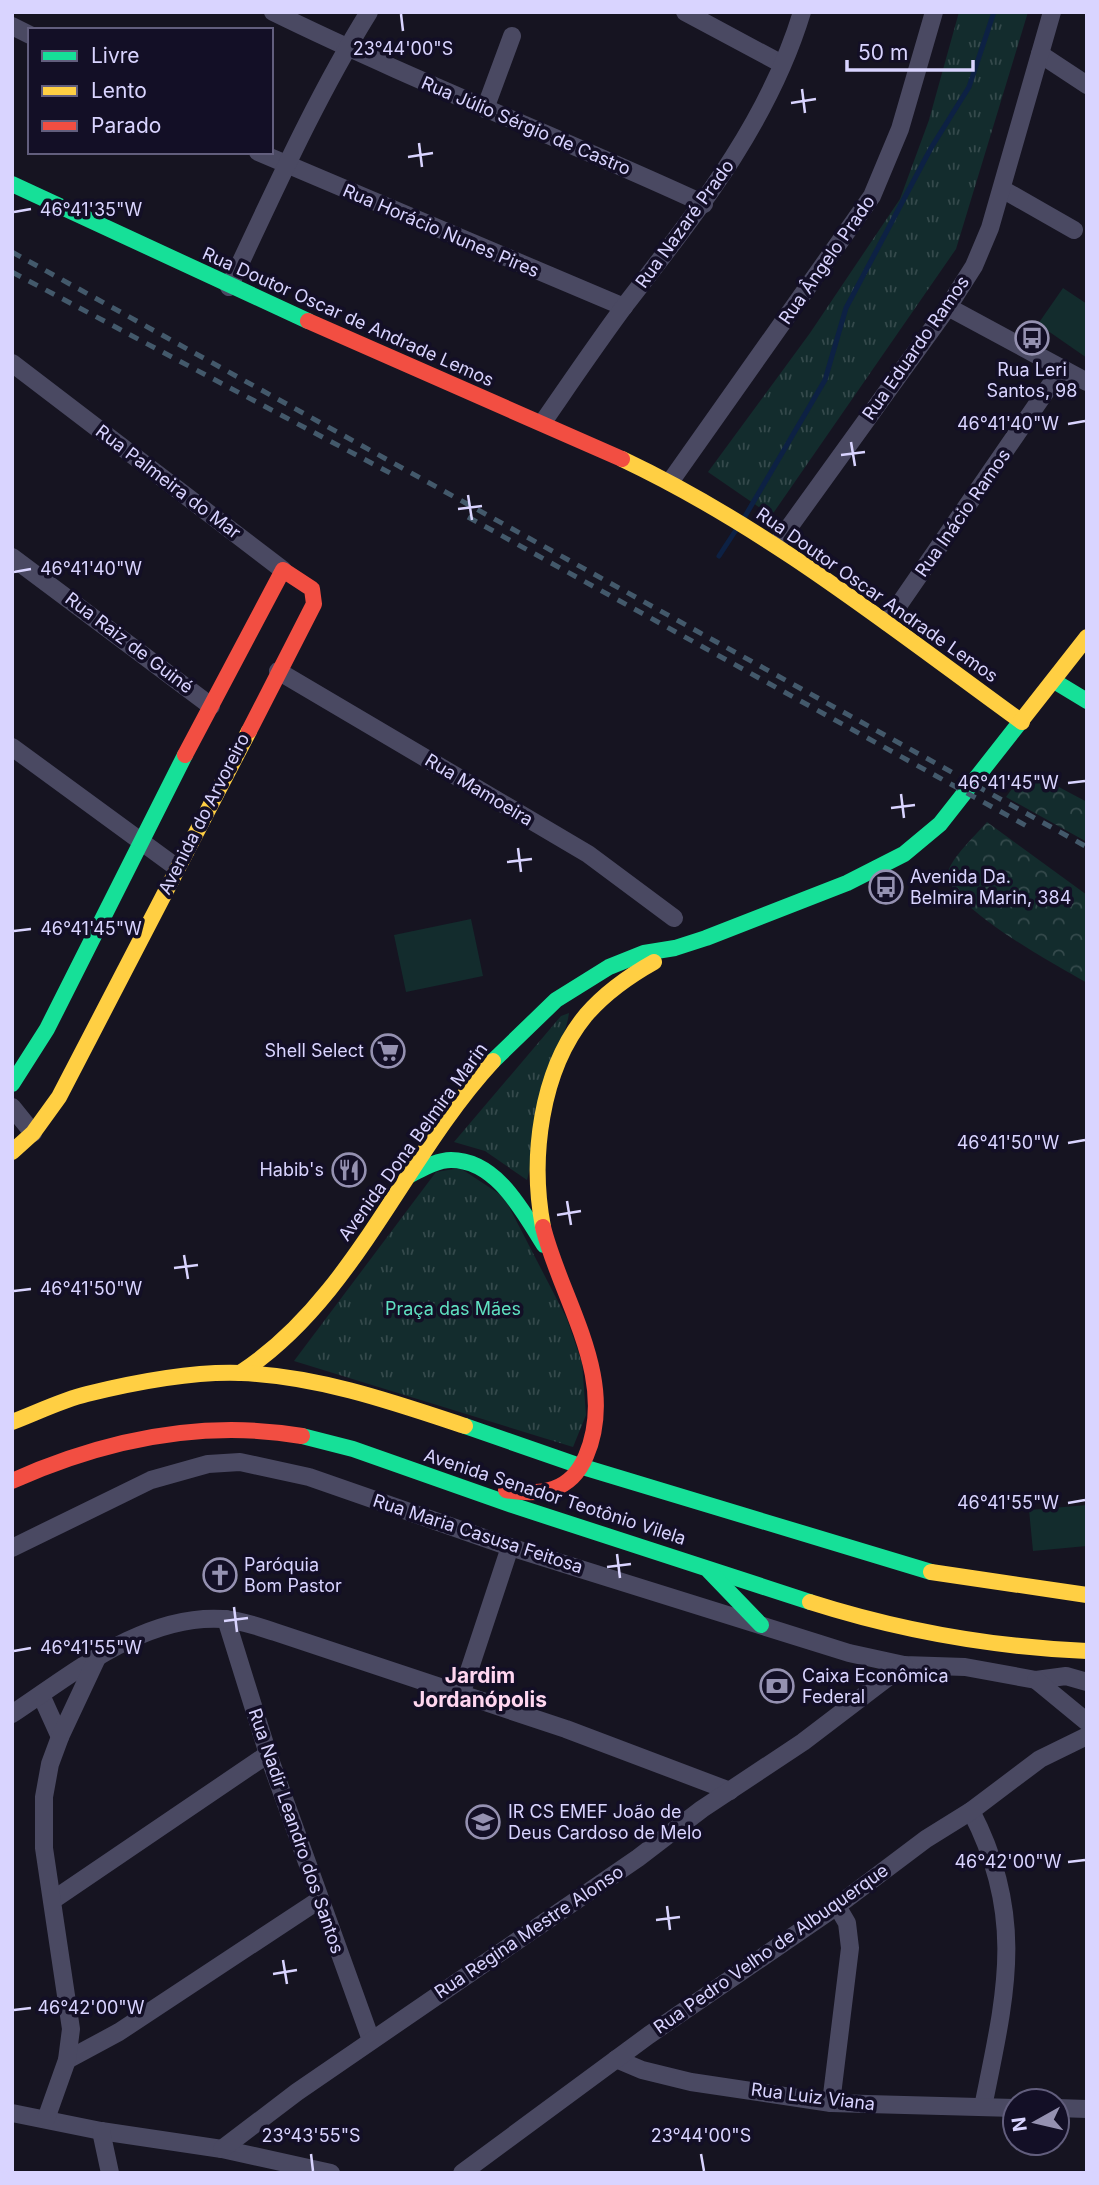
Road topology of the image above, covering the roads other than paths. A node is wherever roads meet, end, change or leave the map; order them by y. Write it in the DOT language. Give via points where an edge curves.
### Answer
graph roads {
  1 [pos="273,12"];
  2 [pos="369,12"];
  3 [pos="685,12"];
  4 [pos="802,12"];
  5 [pos="934,12"];
  6 [pos="1052,12"];
  7 [pos="12,26"];
  8 [pos="28,34"];
  9 [pos="512,36"];
  10 [pos="347,48"];
  11 [pos="1040,54"];
  12 [pos="782,64"];
  13 [pos="1087,85"];
  14 [pos="485,109"];
  15 [pos="262,154"];
  16 [pos="286,166"];
  17 [pos="12,184"];
  18 [pos="1002,189"];
  19 [pos="704,204"];
  20 [pos="1074,229"];
  21 [pos="229,287"];
  22 [pos="624,307"];
  23 [pos="948,307"];
  24 [pos="12,363"];
  25 [pos="1062,369"];
  26 [pos="1087,382"];
  27 [pos="543,422"];
  28 [pos="670,482"];
  29 [pos="777,544"];
  30 [pos="12,556"];
  31 [pos="283,570"];
  32 [pos="314,604"];
  33 [pos="887,622"];
  34 [pos="1087,637"];
  35 [pos="278,671"];
  36 [pos="1054,681"];
  37 [pos="1087,701"];
  38 [pos="211,706"];
  39 [pos="1022,722"];
  40 [pos="13,750"];
  41 [pos="139,842"];
  42 [pos="176,867"];
  43 [pos="674,918"];
  44 [pos="677,948"];
  45 [pos="12,1084"];
  46 [pos="12,1107"];
  47 [pos="33,1133"];
  48 [pos="12,1152"];
  49 [pos="410,1175"];
  50 [pos="547,1249"];
  51 [pos="240,1373"];
  52 [pos="12,1422"];
  53 [pos="583,1467"];
  54 [pos="412,1470"];
  55 [pos="12,1481"];
  56 [pos="510,1547"];
  57 [pos="12,1548"];
  58 [pos="705,1567"];
  59 [pos="1087,1595"];
  60 [pos="226,1619"];
  61 [pos="761,1625"];
  62 [pos="1087,1651"];
  63 [pos="97,1658"];
  64 [pos="904,1665"];
  65 [pos="1036,1681"];
  66 [pos="1087,1682"];
  67 [pos="41,1695"];
  68 [pos="461,1695"];
  69 [pos="12,1714"];
  70 [pos="1087,1722"];
  71 [pos="1087,1736"];
  72 [pos="60,1737"];
  73 [pos="268,1754"];
  74 [pos="730,1791"];
  75 [pos="971,1811"];
  76 [pos="53,1900"];
  77 [pos="319,1900"];
  78 [pos="837,1906"];
  79 [pos="371,2040"];
  80 [pos="616,2059"];
  81 [pos="67,2060"];
  82 [pos="831,2103"];
  83 [pos="983,2108"];
  84 [pos="1001,2108"];
  85 [pos="12,2113"];
  86 [pos="46,2119"];
  87 [pos="101,2131"];
  88 [pos="222,2149"];
  89 [pos="110,2173"];
  90 [pos="331,2173"];
  91 [pos="462,2173"];
  1 -- 10 [label="street, Rua Júlio Sérgio de Castro"];
  2 -- 10 [label="street"];
  3 -- 12 [label="street"];
  4 -- 12 [label="street, Rua Nazaré Prado"];
  5 -- 28 [label="street, Rua Ângelo Prado" via="900,129 872,196"];
  6 -- 11 [label="street, Rua Eduardo Ramos"];
  7 -- 8 [label="street"];
  9 -- 14 [label="street"];
  10 -- 14 [label="street, Rua Júlio Sérgio de Castro"];
  10 -- 16 [label="street"];
  11 -- 13 [label="street"];
  11 -- 18 [label="street, Rua Eduardo Ramos"];
  12 -- 19 [label="street, Rua Nazaré Prado" via="756,122"];
  14 -- 19 [label="street, Rua Júlio Sérgio de Castro"];
  15 -- 16 [label="street, Rua Horácio Nunes Pires"];
  16 -- 21 [label="street"];
  16 -- 22 [label="street, Rua Horácio Nunes Pires"];
  17 -- 21 [label="main road, Rua Doutor Oscar de Andrade Lemos"];
  18 -- 20 [label="street"];
  18 -- 23 [label="street, Rua Eduardo Ramos" via="985,241"];
  19 -- 22 [label="street, Rua Nazaré Prado"];
  21 -- 27 [label="main road, Rua Doutor Oscar de Andrade Lemos"];
  22 -- 27 [label="street, Rua Nazaré Prado"];
  23 -- 25 [label="street"];
  23 -- 29 [label="street, Rua Eduardo Ramos"];
  24 -- 31 [label="street, Rua Palmeira do Mar"];
  25 -- 26 [label="street"];
  25 -- 33 [label="street, Rua Inácio Ramos"];
  27 -- 28 [label="main road, Rua Doutor Oscar de Andrade Lemos"];
  28 -- 29 [label="main road, Rua Doutor Oscar Andrade Lemos"];
  29 -- 33 [label="main road, Rua Doutor Oscar Andrade Lemos"];
  30 -- 38 [label="street, Rua Raiz de Guiné"];
  31 -- 32 [label="main road, Rua Palmeira do Mar" via="312,589"];
  31 -- 38 [label="main road"];
  32 -- 35 [label="main road, Avenida do Arvoreiro"];
  33 -- 39 [label="main road, Rua Doutor Oscar Andrade Lemos"];
  34 -- 36 [label="main road, Avenida Dona Belmira Marin"];
  35 -- 42 [label="main road, Avenida do Arvoreiro"];
  35 -- 43 [label="street, Rua Mamoeira" via="587,854"];
  36 -- 37 [label="main road"];
  36 -- 39 [label="main road, Avenida Dona Belmira Marin"];
  38 -- 41 [label="main road"];
  39 -- 44 [label="main road, Avenida Dona Belmira Marin" via="940,824 891,864"];
  40 -- 41 [label="street"];
  41 -- 42 [label="street"];
  41 -- 45 [label="main road" via="47,1029"];
  42 -- 47 [label="main road, Avenida do Arvoreiro" via="59,1097"];
  44 -- 49 [label="main road, Avenida Dona Belmira Marin" via="618,963 581,981 553,1002 486,1068"];
  44 -- 50 [label="main road, Avenida Dona Belmira Marin" via="614,988 584,1019 562,1054 538,1153"];
  46 -- 47 [label="street"];
  47 -- 48 [label="main road, Avenida do Arvoreiro"];
  49 -- 50 [label="main road" via="453,1160 477,1165 500,1185"];
  49 -- 51 [label="main road, Avenida Dona Belmira Marin" via="355,1257 293,1329"];
  50 -- 53 [label="main road, Avenida Dona Belmira Marin" via="593,1377 594,1410"];
  51 -- 52 [label="main road, Avenida Senador Teotônio Vilela" via="116,1387"];
  51 -- 53 [label="main road, Avenida Senador Teotônio Vilela" via="346,1388"];
  53 -- 54 [label="main road" via="562,1489 539,1496 449,1472"];
  53 -- 59 [label="main road, Avenida Senador Teotônio Vilela" via="923,1571"];
  54 -- 55 [label="main road, Avenida Senador Teotônio Vilela" via="318,1440 217,1429 160,1434 88,1451"];
  54 -- 58 [label="main road, Avenida Senador Teotônio Vilela"];
  56 -- 57 [label="street, Rua Maria Casusa Feitosa" via="309,1477 240,1462 198,1466 151,1480"];
  56 -- 61 [label="street, Rua Maria Casusa Feitosa"];
  56 -- 68 [label="street"];
  58 -- 61 [label="main road"];
  58 -- 62 [label="main road, Avenida Senador Teotônio Vilela" via="880,1622 944,1636"];
  60 -- 63 [label="street" via="163,1628 128,1640"];
  60 -- 68 [label="street"];
  60 -- 73 [label="street, Rua Nadir Leandro dos Santos"];
  61 -- 64 [label="street, Rua Maria Casusa Feitosa"];
  63 -- 67 [label="street"];
  63 -- 72 [label="street"];
  64 -- 65 [label="street, Rua Maria Casusa Feitosa" via="965,1667"];
  64 -- 74 [label="street, Rua Regina Mestre Alonso"];
  65 -- 66 [label="street, Rua Maria Casusa Feitosa" via="1066,1676"];
  65 -- 70 [label="street, Rua Maria Casusa Feitosa"];
  67 -- 69 [label="street"];
  67 -- 72 [label="street"];
  68 -- 74 [label="street"];
  71 -- 75 [label="street, Rua Pedro Velho de Albuquerque" via="1040,1759"];
  72 -- 76 [label="street" via="50,1764 42,1821"];
  73 -- 76 [label="street"];
  73 -- 77 [label="street, Rua Nadir Leandro dos Santos"];
  74 -- 79 [label="street, Rua Regina Mestre Alonso"];
  75 -- 78 [label="street, Rua Pedro Velho de Albuquerque"];
  75 -- 83 [label="street" via="995,1865 1007,1944 1007,1988"];
  76 -- 81 [label="street" via="71,2029"];
  77 -- 79 [label="street, Rua Nadir Leandro dos Santos"];
  77 -- 81 [label="street" via="119,2032"];
  78 -- 80 [label="street, Rua Pedro Velho de Albuquerque"];
  78 -- 82 [label="street" via="847,1923 850,1948"];
  79 -- 88 [label="street, Rua Regina Mestre Alonso"];
  80 -- 82 [label="street, Rua Luiz Viana" via="691,2082"];
  80 -- 91 [label="street, Rua Pedro Velho de Albuquerque"];
  81 -- 86 [label="street"];
  82 -- 83 [label="street, Rua Luiz Viana"];
  83 -- 84 [label="street, Rua Luiz Viana"];
  85 -- 86 [label="street"];
  86 -- 87 [label="street"];
  87 -- 88 [label="street"];
  87 -- 89 [label="street"];
  88 -- 90 [label="street"];
}
